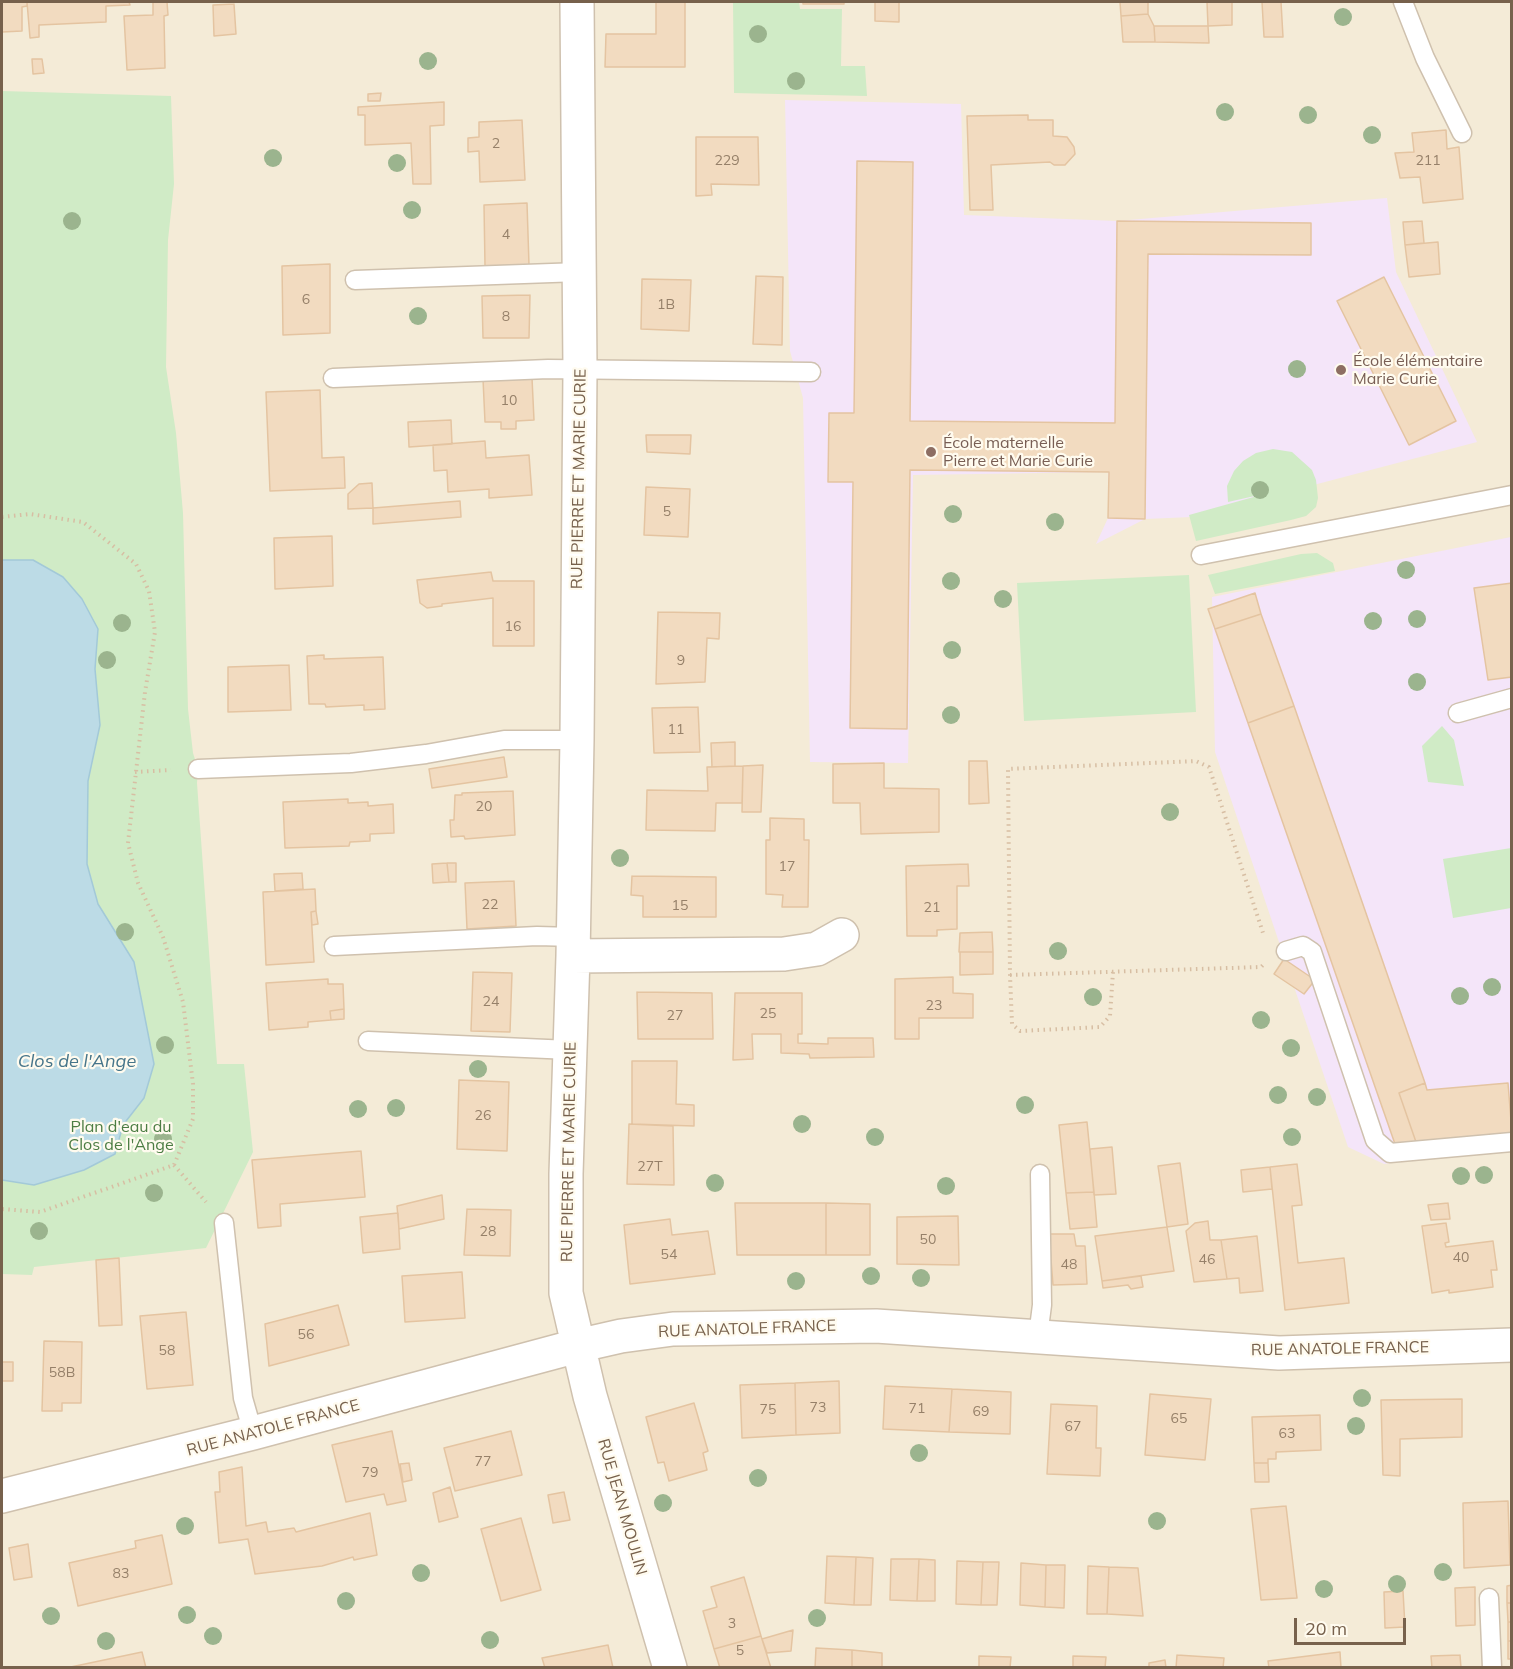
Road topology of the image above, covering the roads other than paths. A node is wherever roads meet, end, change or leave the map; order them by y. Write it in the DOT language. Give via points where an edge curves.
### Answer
graph roads {
  1 [pos="577,2"];
  2 [pos="1403,2"];
  3 [pos="1462,133"];
  4 [pos="580,272"];
  5 [pos="355,280"];
  6 [pos="580,370"];
  7 [pos="811,372"];
  8 [pos="333,378"];
  9 [pos="1512,495"];
  10 [pos="1202,555"];
  11 [pos="1512,698"];
  12 [pos="1458,713"];
  13 [pos="577,740"];
  14 [pos="198,769"];
  15 [pos="842,935"];
  16 [pos="334,946"];
  17 [pos="574,947"];
  18 [pos="1286,951"];
  19 [pos="368,1041"];
  20 [pos="570,1050"];
  21 [pos="1512,1142"];
  22 [pos="1040,1174"];
  23 [pos="225,1223"];
  24 [pos="1038,1336"];
  25 [pos="1512,1345"];
  26 [pos="577,1346"];
  27 [pos="253,1433"];
  28 [pos="2,1496"];
  29 [pos="1489,1598"];
  30 [pos="670,1668"];
  31 [pos="1492,1668"];
  1 -- 4 [label="street, RUE PIERRE ET MARIE CURIE"];
  2 -- 3 [label="lane"];
  4 -- 5 [label="lane"];
  4 -- 6 [label="street, RUE PIERRE ET MARIE CURIE"];
  6 -- 7 [label="lane"];
  6 -- 8 [label="lane"];
  6 -- 13 [label="street, RUE PIERRE ET MARIE CURIE"];
  9 -- 10 [label="lane"];
  11 -- 12 [label="lane"];
  13 -- 14 [label="lane" via="504,740 351,763"];
  13 -- 17 [label="street, RUE PIERRE ET MARIE CURIE"];
  15 -- 17 [label="street" via="817,949 784,954"];
  16 -- 17 [label="lane" via="537,936"];
  17 -- 20 [label="street, RUE PIERRE ET MARIE CURIE"];
  18 -- 21 [label="lane" via="1303,946 1312,952 1375,1140 1390,1154"];
  19 -- 20 [label="lane"];
  20 -- 26 [label="street, RUE PIERRE ET MARIE CURIE" via="566,1293"];
  22 -- 24 [label="lane" via="1042,1305"];
  23 -- 27 [label="lane" via="243,1398"];
  24 -- 25 [label="street, RUE ANATOLE FRANCE" via="1279,1353"];
  24 -- 26 [label="street, RUE ANATOLE FRANCE" via="876,1326 673,1329"];
  26 -- 27 [label="street, RUE ANATOLE FRANCE"];
  26 -- 30 [label="street, RUE JEAN MOULIN"];
  27 -- 28 [label="street, RUE ANATOLE FRANCE"];
  29 -- 31 [label="lane"];
}
